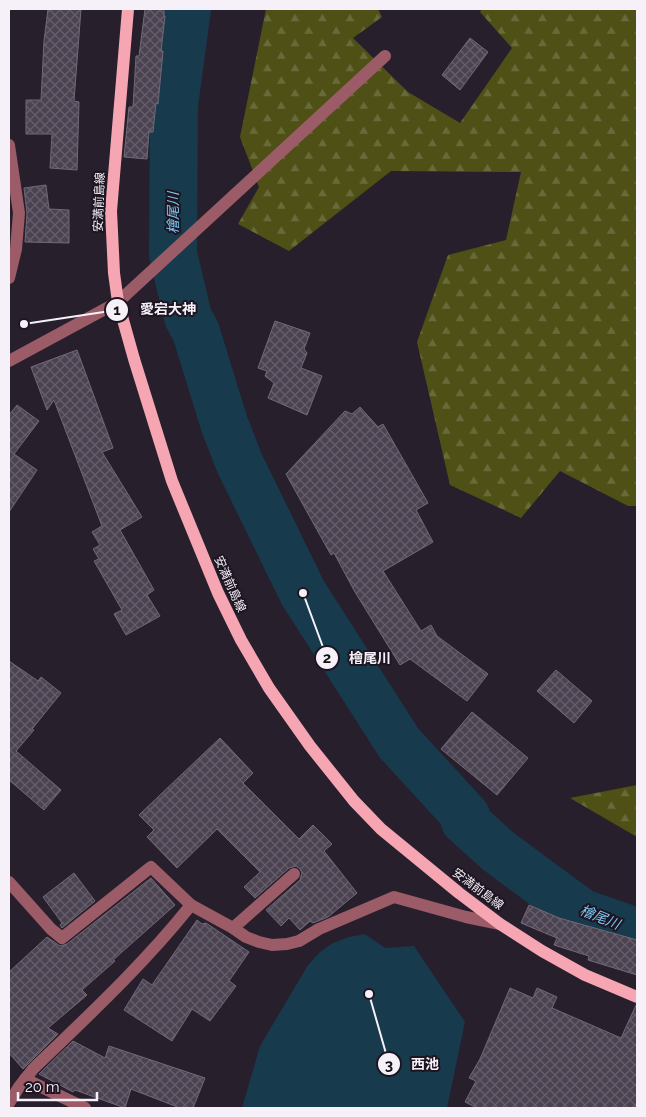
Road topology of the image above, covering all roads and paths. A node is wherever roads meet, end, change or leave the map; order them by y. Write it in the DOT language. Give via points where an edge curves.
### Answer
graph roads {
  1 [pos="128,9"];
  2 [pos="385,56"];
  3 [pos="9,144"];
  4 [pos="9,278"];
  5 [pos="118,302"];
  6 [pos="9,361"];
  7 [pos="294,874"];
  8 [pos="9,882"];
  9 [pos="191,905"];
  10 [pos="500,924"];
  11 [pos="233,928"];
  12 [pos="637,997"];
  13 [pos="24,1080"];
  14 [pos="9,1103"];
  15 [pos="85,1108"];
  1 -- 5 [label="main road, 安満前島線" via="111,211"];
  2 -- 5 [label="street"];
  3 -- 4 [label="street" via="19,213 16,249"];
  5 -- 6 [label="street"];
  5 -- 10 [label="main road, 安満前島線" via="172,481 218,592 268,688 354,801 381,829"];
  7 -- 11 [label="street"];
  8 -- 9 [label="street" via="62,938 151,867"];
  9 -- 11 [label="street"];
  9 -- 13 [label="street" via="137,966"];
  10 -- 11 [label="street" via="394,897 287,944 260,942"];
  10 -- 12 [label="main road, 安満前島線" via="585,975"];
  13 -- 14 [label="street"];
  13 -- 15 [label="street"];
}
